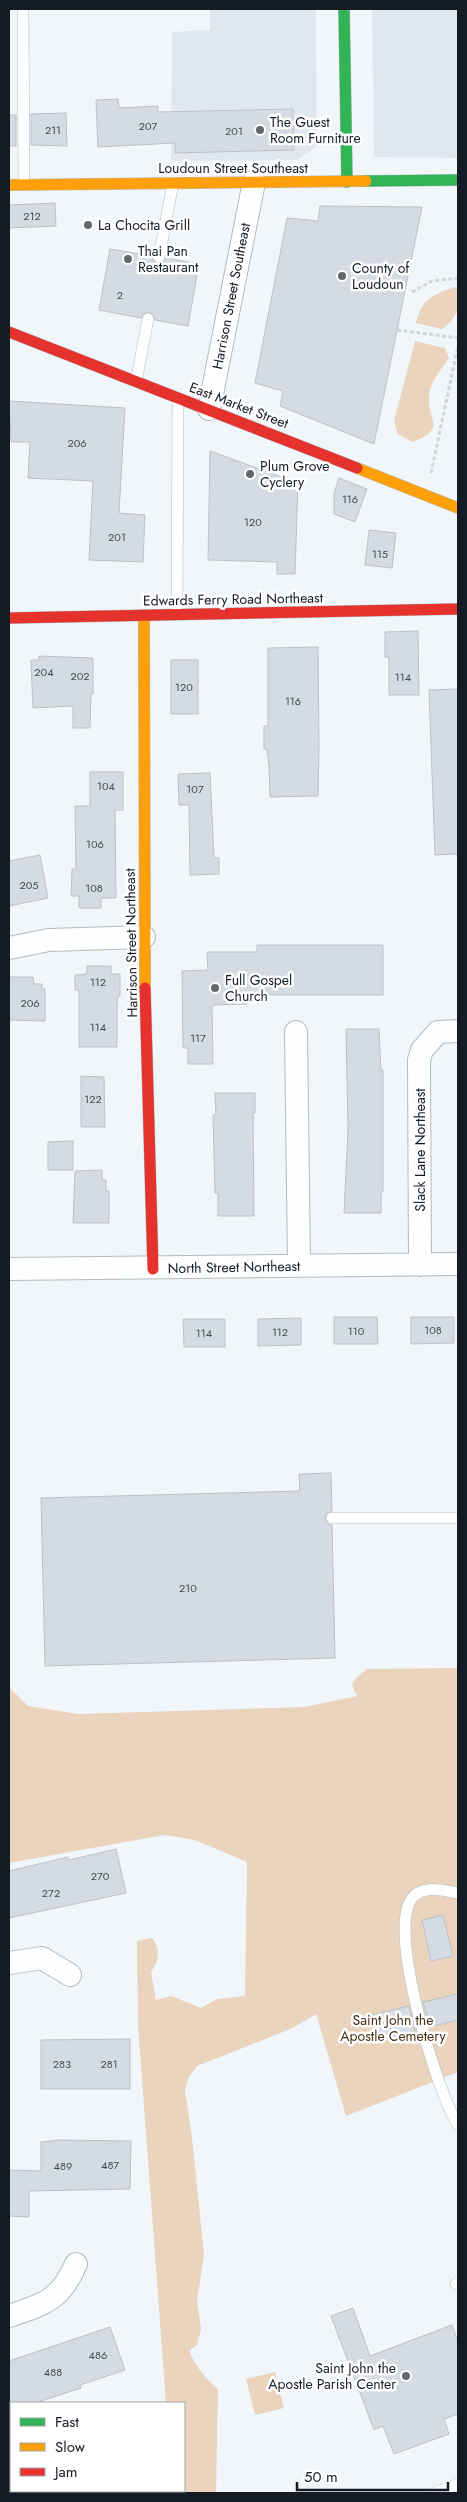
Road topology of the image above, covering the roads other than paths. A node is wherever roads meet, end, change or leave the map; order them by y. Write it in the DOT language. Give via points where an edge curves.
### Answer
graph roads {
  1 [pos="23,9"];
  2 [pos="344,9"];
  3 [pos="458,180"];
  4 [pos="254,182"];
  5 [pos="347,182"];
  6 [pos="172,183"];
  7 [pos="24,184"];
  8 [pos="9,185"];
  9 [pos="159,257"];
  10 [pos="148,319"];
  11 [pos="9,332"];
  12 [pos="136,382"];
  13 [pos="178,398"];
  14 [pos="209,409"];
  15 [pos="458,508"];
  16 [pos="458,609"];
  17 [pos="177,615"];
  18 [pos="144,616"];
  19 [pos="9,618"];
  20 [pos="144,937"];
  21 [pos="9,948"];
  22 [pos="458,1031"];
  23 [pos="296,1032"];
  24 [pos="458,1264"];
  25 [pos="299,1265"];
  26 [pos="420,1265"];
  27 [pos="9,1268"];
  28 [pos="153,1269"];
  29 [pos="332,1518"];
  30 [pos="458,1518"];
  31 [pos="458,1893"];
  32 [pos="9,1963"];
  33 [pos="70,1975"];
  34 [pos="458,2125"];
  35 [pos="76,2264"];
  36 [pos="9,2316"];
  37 [pos="458,2484"];
  38 [pos="434,2493"];
  1 -- 7 [label="lane"];
  2 -- 5 [label="street"];
  3 -- 5 [label="street, Loudoun Street Southeast"];
  4 -- 5 [label="street, Loudoun Street Southeast"];
  4 -- 6 [label="street, Loudoun Street Southeast"];
  4 -- 14 [label="street, Harrison Street Southeast"];
  6 -- 7 [label="street, Loudoun Street Southeast"];
  6 -- 9 [label="lane"];
  7 -- 8 [label="street, Loudoun Street Southeast"];
  10 -- 12 [label="lane"];
  11 -- 12 [label="street, East Market Street"];
  12 -- 13 [label="street, East Market Street"];
  13 -- 14 [label="street, East Market Street"];
  13 -- 17 [label="lane"];
  14 -- 15 [label="street, East Market Street"];
  16 -- 17 [label="street, Edwards Ferry Road Northeast"];
  17 -- 18 [label="street, Edwards Ferry Road Northeast"];
  18 -- 19 [label="street, Edwards Ferry Road Northeast"];
  18 -- 20 [label="street, Harrison Street Northeast"];
  20 -- 21 [label="street" via="49,940"];
  20 -- 28 [label="street, Harrison Street Northeast"];
  22 -- 26 [label="street, Slack Lane Northeast" via="438,1032 430,1038 419,1060"];
  23 -- 25 [label="street"];
  24 -- 26 [label="street, North Street Northeast"];
  25 -- 26 [label="street, North Street Northeast"];
  25 -- 28 [label="street, North Street Northeast"];
  27 -- 28 [label="street, North Street Northeast"];
  29 -- 30 [label="lane"];
  31 -- 34 [label="lane" via="431,1890 415,1895 410,1902 405,1926 408,1968 424,2034 437,2079"];
  32 -- 33 [label="street" via="42,1958"];
  35 -- 36 [label="street" via="67,2284 46,2304"];
  37 -- 38 [label="lane"];
}
